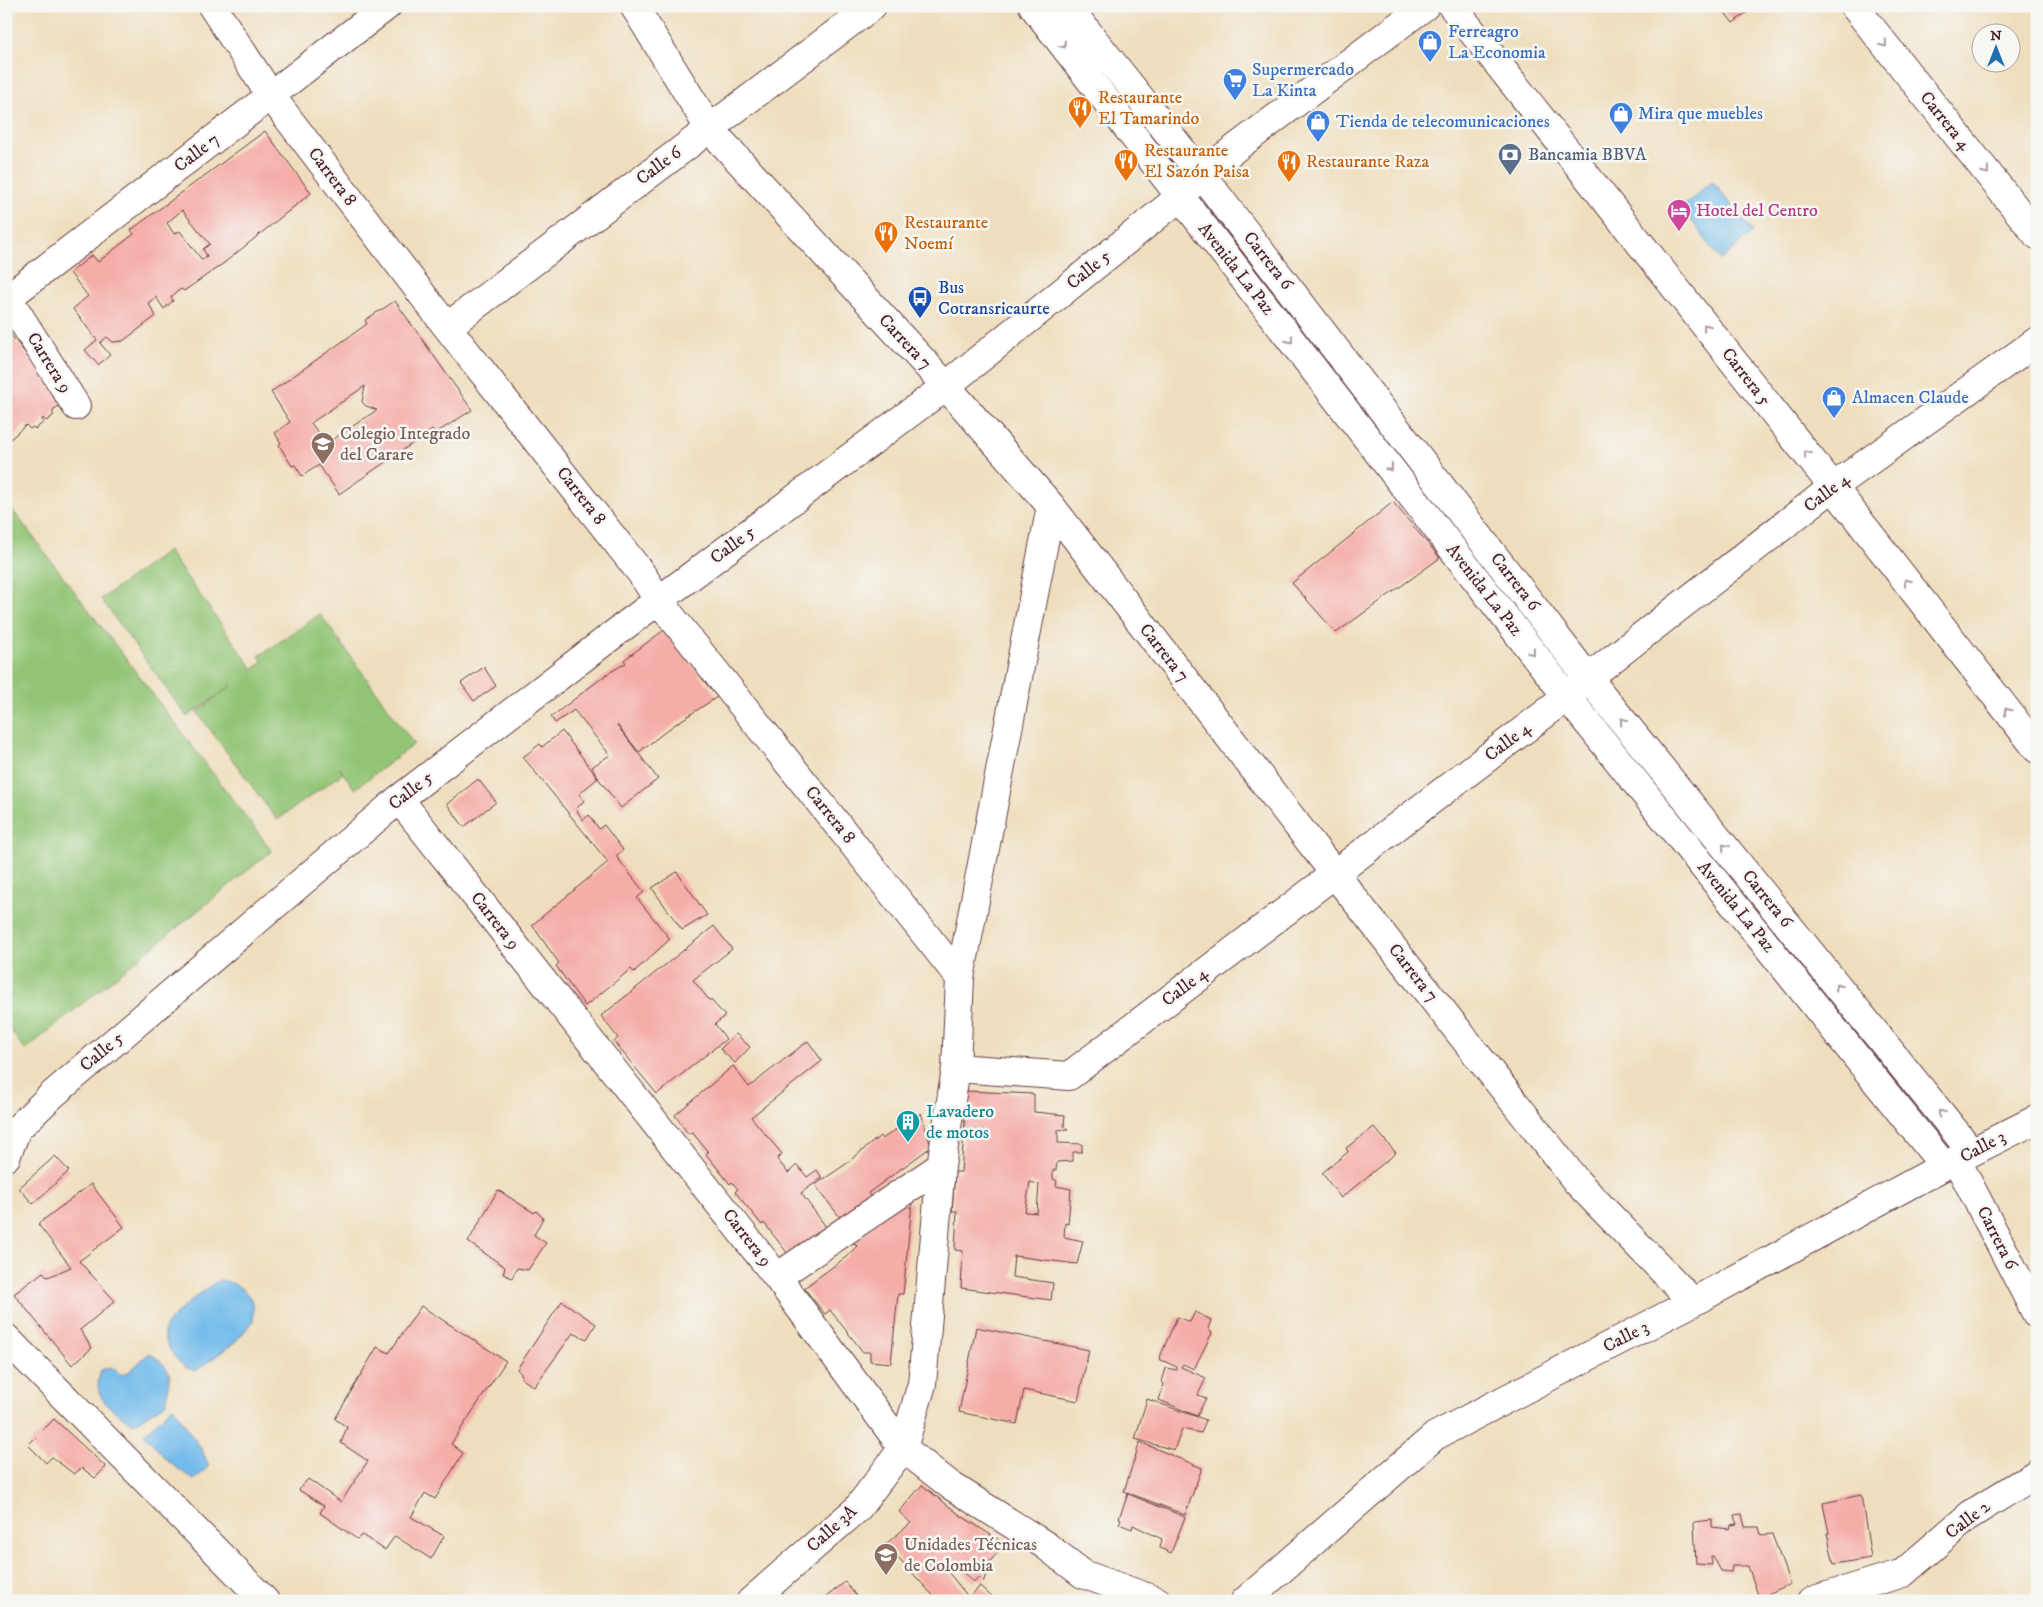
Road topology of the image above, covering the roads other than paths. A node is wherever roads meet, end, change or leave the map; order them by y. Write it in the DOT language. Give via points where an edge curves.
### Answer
graph roads {
  1 [pos="212,6"];
  2 [pos="387,6"];
  3 [pos="634,6"];
  4 [pos="872,6"];
  5 [pos="1033,6"];
  6 [pos="1067,6"];
  7 [pos="1425,6"];
  8 [pos="1452,6"];
  9 [pos="1854,6"];
  10 [pos="271,96"];
  11 [pos="709,128"];
  12 [pos="1201,174"];
  13 [pos="1180,197"];
  14 [pos="2037,235"];
  15 [pos="7,297"];
  16 [pos="447,327"];
  17 [pos="2037,341"];
  18 [pos="946,386"];
  19 [pos="76,406"];
  20 [pos="1833,487"];
  21 [pos="1051,506"];
  22 [pos="659,600"];
  23 [pos="1588,678"];
  24 [pos="1568,697"];
  25 [pos="2037,749"];
  26 [pos="399,799"];
  27 [pos="1334,873"];
  28 [pos="960,978"];
  29 [pos="956,1068"];
  30 [pos="2037,1119"];
  31 [pos="6,1157"];
  32 [pos="1957,1159"];
  33 [pos="941,1166"];
  34 [pos="777,1277"];
  35 [pos="1693,1302"];
  36 [pos="2037,1315"];
  37 [pos="6,1338"];
  38 [pos="903,1448"];
  39 [pos="2037,1473"];
  40 [pos="265,1601"];
  41 [pos="751,1601"];
  42 [pos="1157,1601"];
  43 [pos="1245,1601"];
  44 [pos="1811,1601"];
  1 -- 10 [label="street, Carrera 8"];
  2 -- 10 [label="street, Calle 7"];
  3 -- 11 [label="street, Carrera 7"];
  4 -- 11 [label="street, Calle 6"];
  5 -- 13 [label="street, Avenida La Paz, one-way"];
  6 -- 12 [label="street, Carrera 6"];
  7 -- 12 [label="street, Calle 5"];
  20 -- 8 [label="street, Carrera 5, one-way"];
  9 -- 14 [label="street, Carrera 4, one-way"];
  10 -- 15 [label="street, Calle 7"];
  10 -- 16 [label="street, Carrera 8"];
  11 -- 16 [label="street, Calle 6"];
  11 -- 18 [label="street, Carrera 7"];
  12 -- 13 [label="street, Calle 5"];
  12 -- 23 [label="street, Carrera 6"];
  13 -- 18 [label="street, Calle 5"];
  13 -- 24 [label="street, Avenida La Paz, one-way"];
  15 -- 19 [label="street, Carrera 9"];
  16 -- 22 [label="street, Carrera 8"];
  17 -- 20 [label="street, Calle 4"];
  18 -- 21 [label="street, Carrera 7"];
  18 -- 22 [label="street, Calle 5"];
  20 -- 23 [label="street, Calle 4"];
  25 -- 20 [label="street, Carrera 5, one-way"];
  21 -- 27 [label="street, Carrera 7"];
  21 -- 28 [label="street"];
  22 -- 26 [label="street, Calle 5"];
  22 -- 28 [label="street, Carrera 8"];
  23 -- 24 [label="street, Calle 4"];
  32 -- 23 [label="street, Carrera 6, one-way"];
  24 -- 27 [label="street, Calle 4"];
  24 -- 32 [label="street, Avenida La Paz"];
  26 -- 31 [label="street, Calle 5" via="51,1096 17,1129"];
  26 -- 34 [label="street, Carrera 9"];
  27 -- 29 [label="street, Calle 4" via="1069,1076"];
  27 -- 35 [label="street, Carrera 7" via="1576,1182"];
  28 -- 29 [label="street"];
  29 -- 33 [label="street"];
  30 -- 32 [label="street, Calle 3"];
  32 -- 35 [label="street, Calle 3"];
  32 -- 36 [label="street, Carrera 6"];
  33 -- 34 [label="street"];
  33 -- 38 [label="street" via="922,1384"];
  34 -- 38 [label="street, Carrera 9"];
  35 -- 43 [label="street, Calle 3" via="1435,1436"];
  37 -- 40 [label="street"];
  38 -- 41 [label="street, Calle 3A" via="857,1509"];
  38 -- 42 [label="street, Carrera 9" via="950,1485 1083,1574"];
  39 -- 44 [label="street, Calle 2" via="1970,1515 1903,1573"];
}
